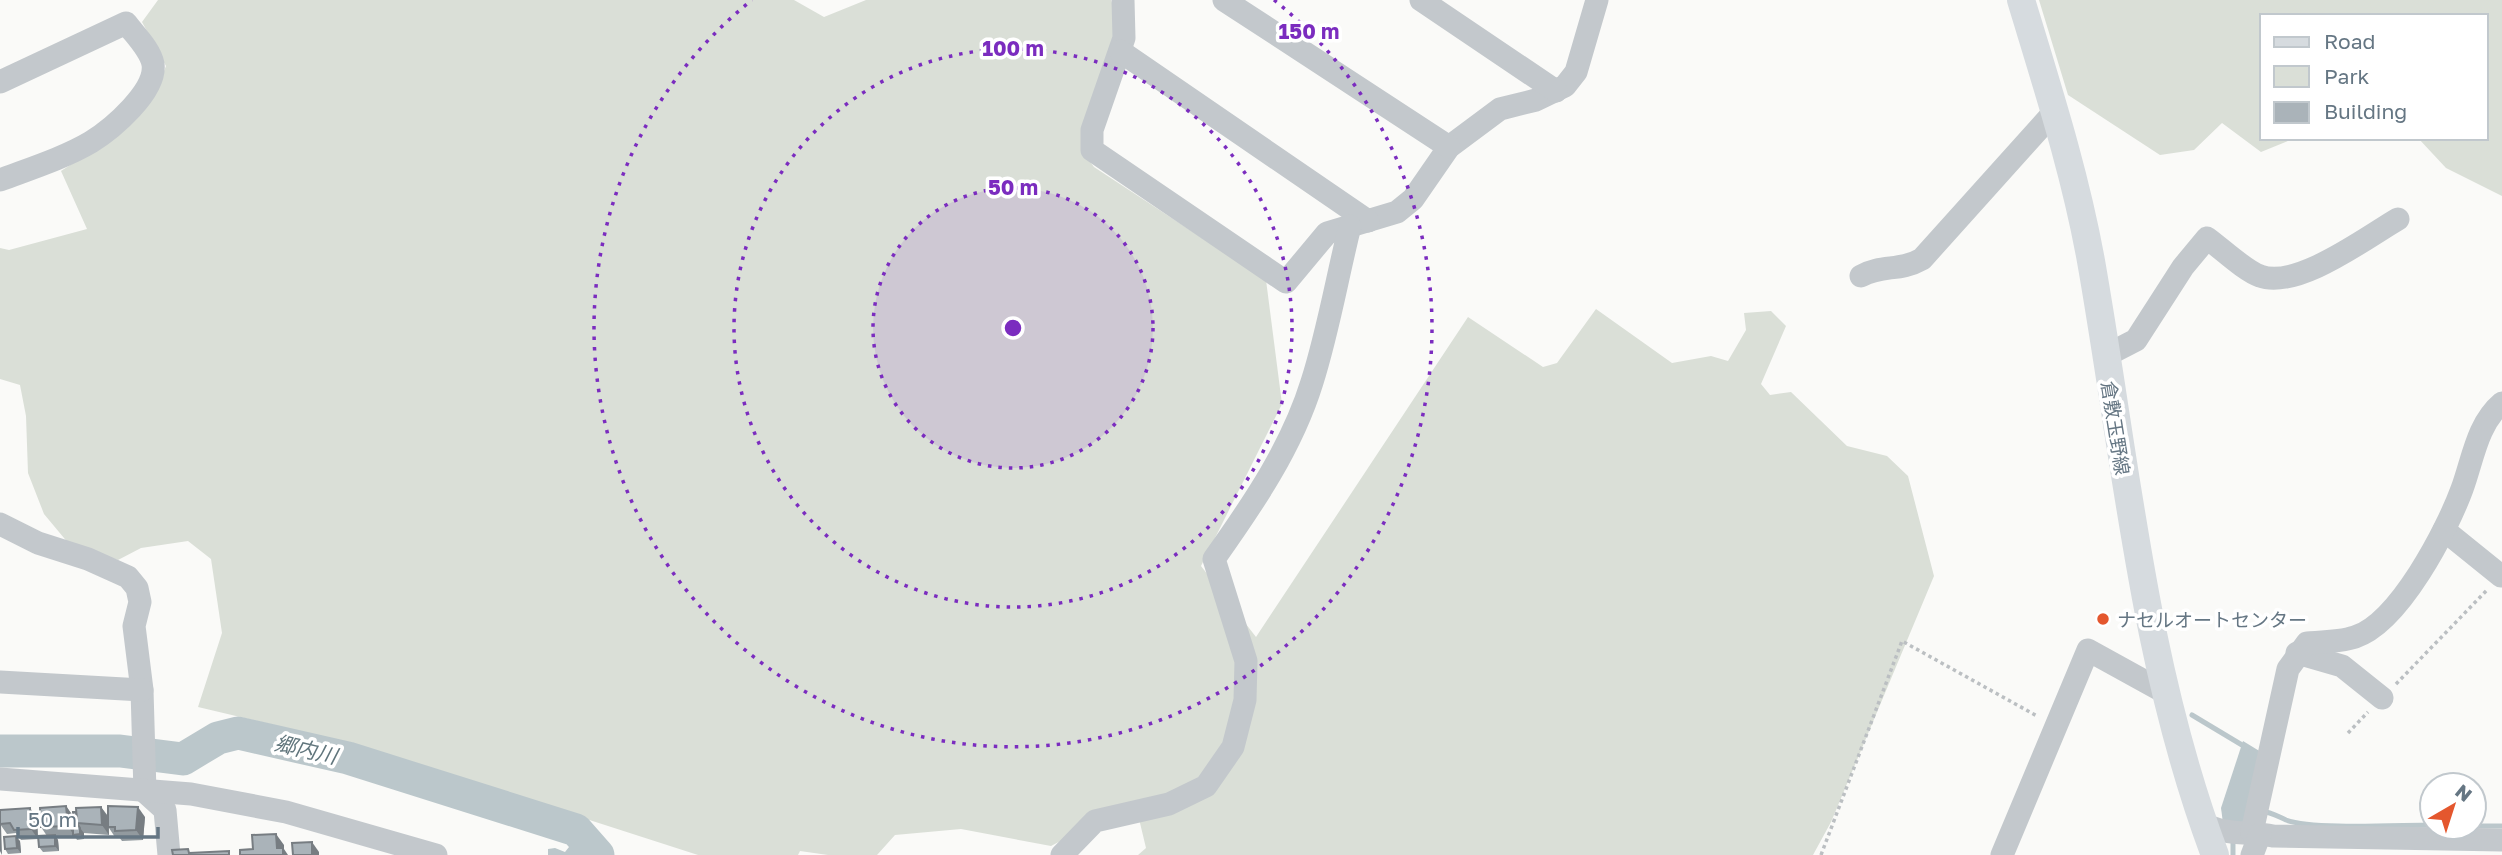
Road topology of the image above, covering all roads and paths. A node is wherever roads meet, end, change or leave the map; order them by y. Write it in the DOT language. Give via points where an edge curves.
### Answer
graph roads {
  1 [pos="1123,0"];
  2 [pos="1224,0"];
  3 [pos="1422,0"];
  4 [pos="1597,0"];
  5 [pos="2021,0"];
  6 [pos="1119,51"];
  7 [pos="0,82"];
  8 [pos="1556,91"];
  9 [pos="2055,111"];
  10 [pos="1449,148"];
  11 [pos="0,180"];
  12 [pos="2398,219"];
  13 [pos="1359,224"];
  14 [pos="1861,276"];
  15 [pos="2105,356"];
  16 [pos="2502,402"];
  17 [pos="0,524"];
  18 [pos="2444,530"];
  19 [pos="2501,576"];
  20 [pos="2297,653"];
  21 [pos="0,682"];
  22 [pos="142,690"];
  23 [pos="2166,693"];
  24 [pos="2382,698"];
  25 [pos="2048,723"];
  26 [pos="2348,733"];
  27 [pos="0,779"];
  28 [pos="145,792"];
  29 [pos="2240,831"];
  30 [pos="2502,840"];
  31 [pos="169,855"];
  32 [pos="436,855"];
  33 [pos="1062,855"];
  34 [pos="1821,855"];
  35 [pos="2002,855"];
  1 -- 6 [label="street" via="1124,38"];
  2 -- 10 [label="street"];
  3 -- 8 [label="street"];
  4 -- 8 [label="street" via="1576,72"];
  5 -- 9 [label="main road, 倉敷玉野線"];
  6 -- 13 [label="street"];
  6 -- 13 [label="street" via="1093,130 1092,150 1286,282 1327,233"];
  7 -- 11 [label="street" via="126,23 153,66 151,80 137,102 90,142"];
  8 -- 10 [label="street" via="1500,108"];
  9 -- 14 [label="street" via="1922,259 1906,268 1874,268"];
  9 -- 15 [label="main road, 倉敷玉野線" via="2090,258"];
  10 -- 13 [label="street" via="1413,199 1397,212"];
  12 -- 15 [label="street" via="2322,265 2282,277 2260,276 2207,238 2136,340"];
  13 -- 33 [label="street" via="1299,416 1259,497 1214,559 1246,661 1245,700 1233,747 1206,786 1169,804 1095,821"];
  15 -- 23 [label="main road, 倉敷玉野線" via="2137,562"];
  16 -- 18 [label="street" via="2483,425"];
  17 -- 22 [label="street" via="128,577 140,602 134,626"];
  18 -- 19 [label="street"];
  18 -- 20 [label="street" via="2406,593 2378,624 2356,637 2307,643"];
  19 -- 24 [label="path"];
  20 -- 24 [label="street" via="2342,666"];
  20 -- 29 [label="street" via="2288,669"];
  21 -- 22 [label="street"];
  22 -- 28 [label="street"];
  23 -- 29 [label="main road, 倉敷玉野線"];
  23 -- 35 [label="street" via="2088,650"];
  24 -- 26 [label="path"];
  25 -- 34 [label="path" via="1902,642"];
  27 -- 28 [label="street"];
  28 -- 31 [label="street" via="165,810"];
  28 -- 32 [label="street" via="191,794 286,812"];
  29 -- 30 [label="street"];
}
